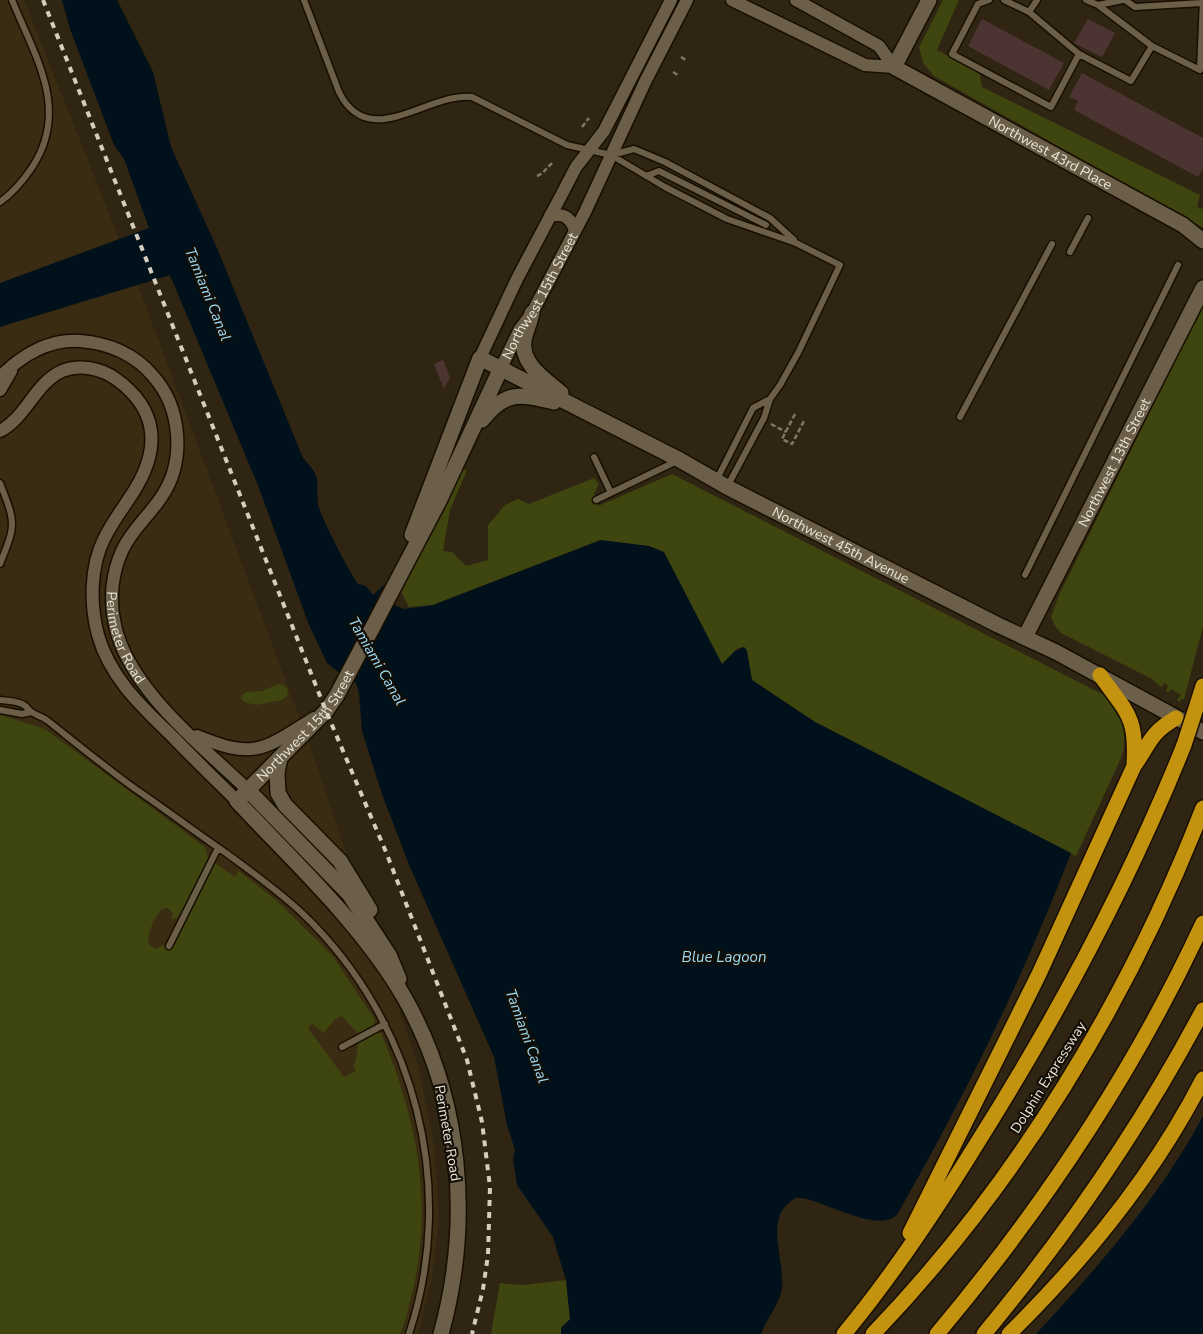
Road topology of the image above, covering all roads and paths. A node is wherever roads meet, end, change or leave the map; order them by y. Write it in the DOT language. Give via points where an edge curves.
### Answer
graph roads {
  1 [pos="12,0"];
  2 [pos="304,0"];
  3 [pos="671,0"];
  4 [pos="687,0"];
  5 [pos="732,0"];
  6 [pos="756,0"];
  7 [pos="796,0"];
  8 [pos="929,0"];
  9 [pos="989,0"];
  10 [pos="1004,0"];
  11 [pos="1037,0"];
  12 [pos="1086,0"];
  13 [pos="1124,0"];
  14 [pos="1202,2"];
  15 [pos="1098,5"];
  16 [pos="1029,12"];
  17 [pos="759,14"];
  18 [pos="1152,46"];
  19 [pos="1078,54"];
  20 [pos="681,57"];
  21 [pos="686,60"];
  22 [pos="894,67"];
  23 [pos="673,72"];
  24 [pos="678,75"];
  25 [pos="588,118"];
  26 [pos="582,127"];
  27 [pos="589,150"];
  28 [pos="611,155"];
  29 [pos="554,162"];
  30 [pos="536,176"];
  31 [pos="646,176"];
  32 [pos="0,202"];
  33 [pos="550,216"];
  34 [pos="1088,218"];
  35 [pos="766,225"];
  36 [pos="575,230"];
  37 [pos="1203,241"];
  38 [pos="796,243"];
  39 [pos="1052,244"];
  40 [pos="1070,252"];
  41 [pos="1178,265"];
  42 [pos="1203,288"];
  43 [pos="532,313"];
  44 [pos="480,358"];
  45 [pos="16,362"];
  46 [pos="501,368"];
  47 [pos="0,377"];
  48 [pos="0,390"];
  49 [pos="770,399"];
  50 [pos="579,408"];
  51 [pos="796,414"];
  52 [pos="960,417"];
  53 [pos="806,419"];
  54 [pos="773,425"];
  55 [pos="0,430"];
  56 [pos="786,432"];
  57 [pos="468,436"];
  58 [pos="594,457"];
  59 [pos="680,460"];
  60 [pos="0,483"];
  61 [pos="721,484"];
  62 [pos="611,493"];
  63 [pos="596,500"];
  64 [pos="0,564"];
  65 [pos="1025,575"];
  66 [pos="392,590"];
  67 [pos="1025,637"];
  68 [pos="1100,675"];
  69 [pos="1203,686"];
  70 [pos="0,700"];
  71 [pos="0,710"];
  72 [pos="326,711"];
  73 [pos="31,712"];
  74 [pos="1176,718"];
  75 [pos="1203,732"];
  76 [pos="189,733"];
  77 [pos="280,758"];
  78 [pos="1134,766"];
  79 [pos="248,790"];
  80 [pos="237,802"];
  81 [pos="1203,808"];
  82 [pos="218,848"];
  83 [pos="1203,923"];
  84 [pos="169,946"];
  85 [pos="389,955"];
  86 [pos="404,997"];
  87 [pos="1203,1010"];
  88 [pos="385,1024"];
  89 [pos="342,1047"];
  90 [pos="1203,1079"];
  91 [pos="896,1266"];
  92 [pos="409,1334"];
  93 [pos="441,1334"];
  94 [pos="844,1334"];
  95 [pos="873,1334"];
  96 [pos="937,1334"];
  97 [pos="984,1334"];
  98 [pos="1009,1334"];
  1 -- 32 [label="lane" via="46,85 50,113 47,136 36,161 20,184"];
  2 -- 27 [label="lane" via="339,92 358,114 372,119 388,119 455,98 472,97 567,145"];
  3 -- 27 [label="street, Northwest 15th Street" via="604,130"];
  4 -- 28 [label="street, Northwest 15th Street"];
  5 -- 17 [label="street, Northwest 43rd Place"];
  6 -- 17 [label="street"];
  7 -- 22 [label="street, Northwest 43rd Place" via="878,46"];
  8 -- 22 [label="street"];
  9 -- 19 [label="lane" via="978,4 952,54 1051,107"];
  10 -- 16 [label="lane"];
  11 -- 16 [label="lane"];
  12 -- 15 [label="lane"];
  13 -- 14 [label="lane" via="1136,7"];
  13 -- 15 [label="lane"];
  14 -- 18 [label="lane" via="1200,70"];
  15 -- 18 [label="lane"];
  16 -- 19 [label="lane"];
  17 -- 22 [label="street, Northwest 43rd Place" via="865,65"];
  18 -- 19 [label="lane" via="1131,81"];
  20 -- 21 [label="path"];
  22 -- 37 [label="street, Northwest 43rd Place" via="1183,224"];
  23 -- 24 [label="path"];
  25 -- 26 [label="path"];
  27 -- 28 [label="lane"];
  27 -- 33 [label="street, Northwest 15th Street" via="576,167"];
  28 -- 31 [label="lane"];
  28 -- 36 [label="street, Northwest 15th Street"];
  28 -- 38 [label="lane" via="634,149 665,162 770,218"];
  29 -- 30 [label="path" via="544,173"];
  31 -- 35 [label="lane" via="659,171"];
  31 -- 38 [label="lane" via="727,219"];
  33 -- 36 [label="street" via="566,216"];
  33 -- 44 [label="street, Northwest 15th Street"];
  34 -- 40 [label="lane"];
  36 -- 43 [label="street, Northwest 15th Street"];
  38 -- 49 [label="lane" via="840,265 802,344"];
  39 -- 52 [label="lane"];
  41 -- 65 [label="lane"];
  42 -- 67 [label="street, Northwest 13th Street"];
  43 -- 46 [label="street, Northwest 15th Street" via="520,329"];
  43 -- 50 [label="street" via="524,339 528,360 540,375"];
  44 -- 46 [label="street, Northwest 45th Avenue"];
  44 -- 66 [label="street, Northwest 15th Street"];
  45 -- 47 [label="street, Perimeter Road"];
  45 -- 48 [label="street"];
  45 -- 76 [label="street, Perimeter Road" via="31,351 63,342 102,344 119,350 147,368 169,399 177,429 172,474 162,496 122,551 112,585 112,602 118,639 132,668 149,693"];
  46 -- 50 [label="street, Northwest 45th Avenue"];
  46 -- 57 [label="street, Northwest 15th Street"];
  49 -- 61 [label="lane" via="764,418"];
  49 -- 61 [label="lane" via="753,408"];
  50 -- 57 [label="street" via="523,395 510,397 495,405"];
  50 -- 59 [label="street, Northwest 45th Avenue"];
  51 -- 56 [label="path"];
  53 -- 56 [label="path" via="792,444 782,439"];
  54 -- 56 [label="path"];
  55 -- 80 [label="street, Perimeter Road" via="15,419 49,380 71,368 90,368 112,375 145,407 150,425 150,458 103,540 97,562 93,602 98,634 106,659 122,684"];
  57 -- 66 [label="street, Northwest 15th Street" via="439,501"];
  58 -- 62 [label="lane"];
  59 -- 61 [label="street, Northwest 45th Avenue"];
  59 -- 62 [label="lane"];
  60 -- 64 [label="lane" via="14,526"];
  61 -- 67 [label="street, Northwest 45th Avenue"];
  62 -- 63 [label="lane"];
  66 -- 72 [label="street, Northwest 15th Street"];
  67 -- 68 [label="street, Northwest 45th Avenue"];
  68 -- 74 [label="street, Northwest 45th Avenue"];
  68 -- 78 [label="highway" via="1120,700 1131,721 1136,743"];
  69 -- 91 [label="highway, bridge" via="1184,745 1142,843 1064,996 990,1123"];
  70 -- 73 [label="lane" via="25,706"];
  71 -- 73 [label="lane" via="22,714"];
  72 -- 76 [label="street" via="273,744 259,748 236,750"];
  72 -- 77 [label="street, Northwest 15th Street"];
  73 -- 82 [label="lane" via="46,719"];
  74 -- 75 [label="street, Northwest 45th Avenue"];
  74 -- 78 [label="highway" via="1158,728"];
  76 -- 79 [label="street, Perimeter Road"];
  77 -- 79 [label="street, Northwest 15th Street"];
  77 -- 85 [label="street" via="278,793 285,805 340,861 370,908"];
  78 -- 91 [label="highway"];
  79 -- 80 [label="street, Northwest 15th Street"];
  79 -- 85 [label="street, Perimeter Road" via="349,894"];
  80 -- 86 [label="street, Perimeter Road" via="342,912"];
  81 -- 95 [label="highway, Dolphin Expressway" via="1132,966 1053,1103 951,1246"];
  82 -- 84 [label="lane"];
  82 -- 88 [label="lane" via="281,894 318,929 351,969"];
  83 -- 96 [label="highway" via="1139,1048 1081,1143 1005,1250"];
  85 -- 86 [label="street, Perimeter Road"];
  86 -- 93 [label="street, Perimeter Road" via="441,1086 457,1165 457,1251"];
  87 -- 97 [label="highway" via="1146,1110 1088,1198"];
  88 -- 89 [label="lane"];
  88 -- 92 [label="lane" via="413,1095 428,1180 426,1255"];
  90 -- 98 [label="highway" via="1179,1124 1127,1200 1079,1261"];
  91 -- 94 [label="highway"];
}
